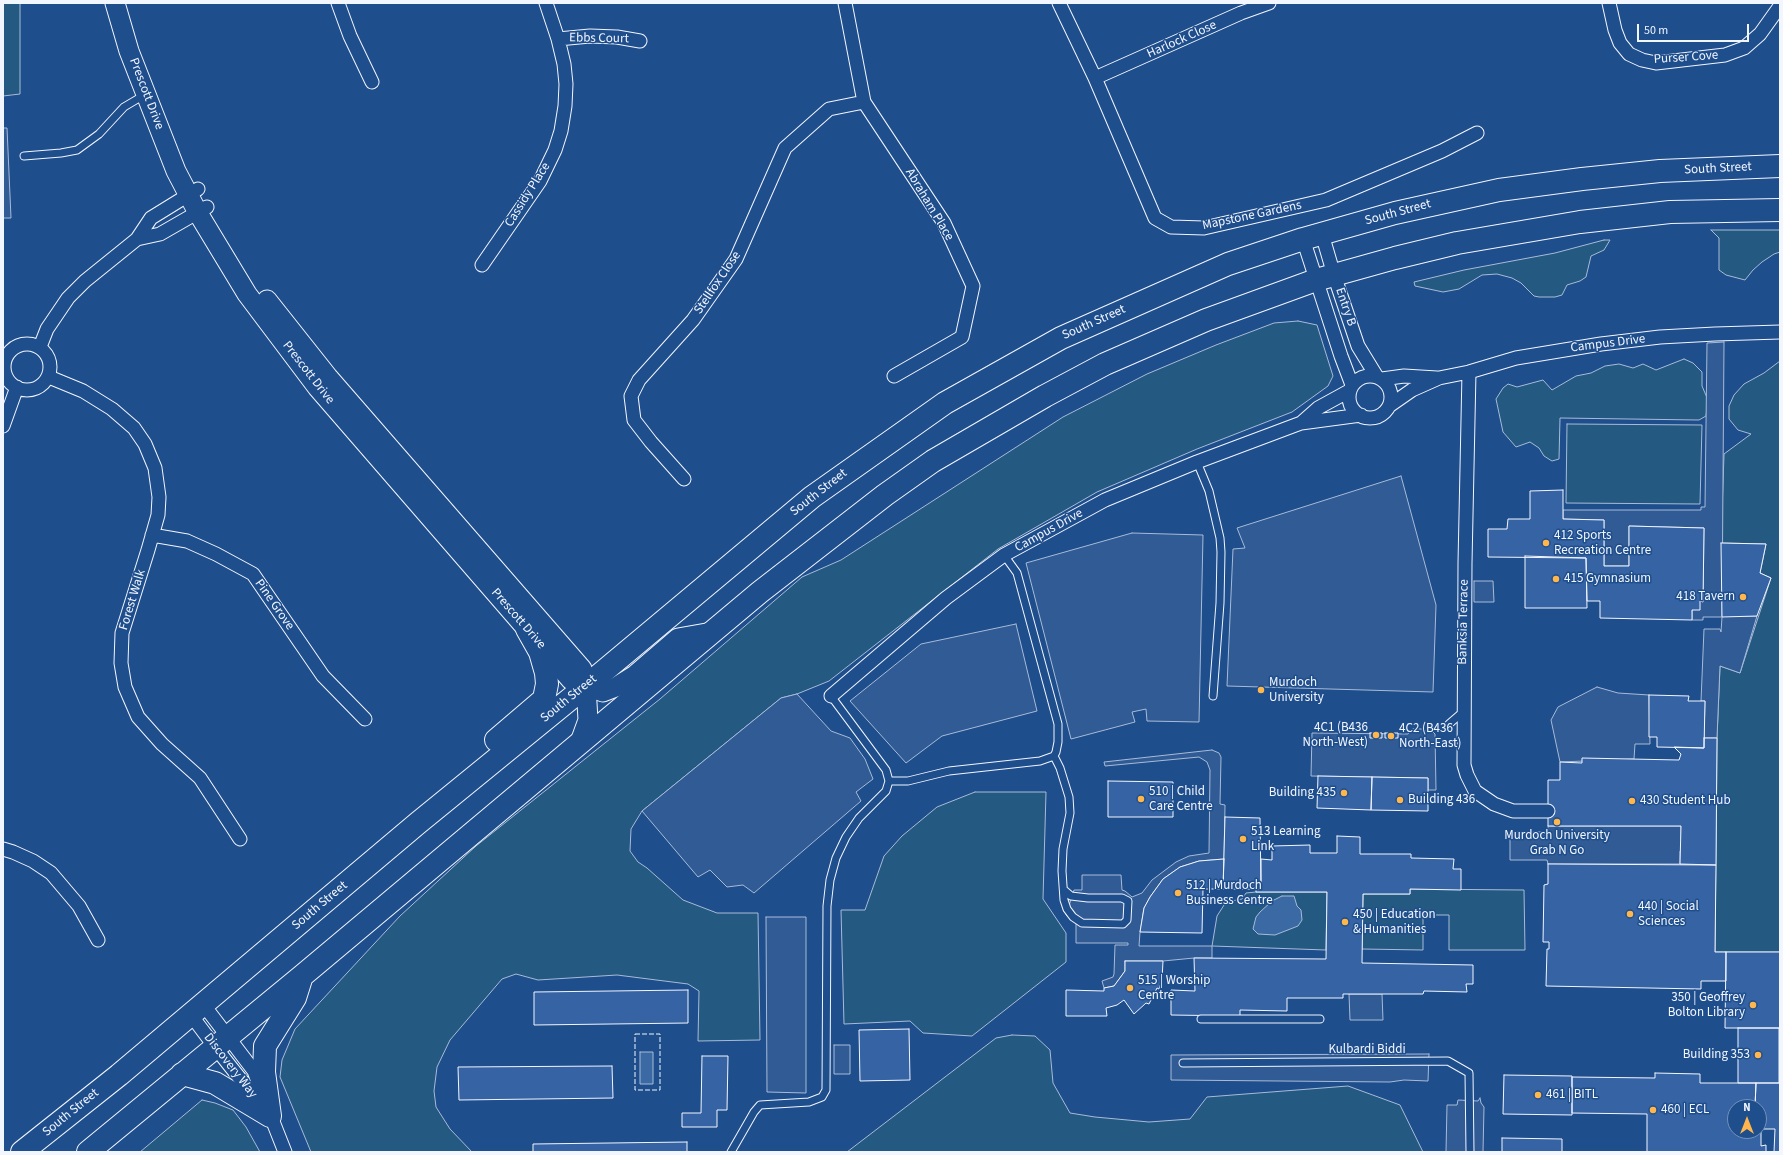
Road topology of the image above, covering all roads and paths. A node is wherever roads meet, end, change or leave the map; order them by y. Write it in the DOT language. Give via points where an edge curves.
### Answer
graph roads {
  1 [pos="115,3"];
  2 [pos="128,3"];
  3 [pos="338,3"];
  4 [pos="546,3"];
  5 [pos="845,3"];
  6 [pos="1059,3"];
  7 [pos="1269,3"];
  8 [pos="1609,3"];
  9 [pos="1780,6"];
  10 [pos="558,39"];
  11 [pos="640,41"];
  12 [pos="1095,78"];
  13 [pos="372,82"];
  14 [pos="146,94"];
  15 [pos="864,102"];
  16 [pos="1477,133"];
  17 [pos="24,156"];
  18 [pos="1780,166"];
  19 [pos="193,192"];
  20 [pos="203,210"];
  21 [pos="1780,210"];
  22 [pos="1313,236"];
  23 [pos="137,239"];
  24 [pos="482,265"];
  25 [pos="1325,278"];
  26 [pos="1780,332"];
  27 [pos="40,347"];
  28 [pos="1469,372"];
  29 [pos="894,376"];
  30 [pos="49,377"];
  31 [pos="1380,378"];
  32 [pos="1439,378"];
  33 [pos="18,387"];
  34 [pos="1351,388"];
  35 [pos="1389,406"];
  36 [pos="1361,415"];
  37 [pos="1301,423"];
  38 [pos="3,426"];
  39 [pos="1197,462"];
  40 [pos="684,479"];
  41 [pos="152,535"];
  42 [pos="1004,555"];
  43 [pos="527,629"];
  44 [pos="712,632"];
  45 [pos="575,659"];
  46 [pos="611,665"];
  47 [pos="586,686"];
  48 [pos="831,696"];
  49 [pos="1213,696"];
  50 [pos="1463,706"];
  51 [pos="365,719"];
  52 [pos="1449,724"];
  53 [pos="580,742"];
  54 [pos="1054,756"];
  55 [pos="889,781"];
  56 [pos="464,785"];
  57 [pos="1548,811"];
  58 [pos="240,839"];
  59 [pos="3,849"];
  60 [pos="1064,890"];
  61 [pos="98,940"];
  62 [pos="302,976"];
  63 [pos="197,1009"];
  64 [pos="1201,1019"];
  65 [pos="1320,1019"];
  66 [pos="222,1042"];
  67 [pos="1183,1063"];
  68 [pos="182,1074"];
  69 [pos="270,1116"];
  70 [pos="22,1152"];
  71 [pos="88,1152"];
  72 [pos="285,1152"];
  73 [pos="731,1152"];
  74 [pos="1470,1152"];
  1 -- 14 [label="street, Prescott Drive" via="129,51"];
  2 -- 19 [label="street, Prescott Drive" via="144,56 187,166"];
  3 -- 13 [label="street" via="350,36"];
  4 -- 10 [label="street, Cassidy Place"];
  5 -- 15 [label="street, Abraham Place"];
  6 -- 12 [label="street, Mapstone Gardens"];
  7 -- 12 [label="street, Harlock Close"];
  8 -- 9 [label="street, Purser Cove" via="1620,43 1629,54 1656,63 1725,55 1744,48 1760,34"];
  10 -- 11 [label="street, Ebbs Court" via="590,36"];
  10 -- 24 [label="street, Cassidy Place" via="566,84 561,131 555,150 540,181"];
  12 -- 16 [label="street, Mapstone Gardens" via="1155,218 1171,227 1204,228 1326,200 1442,151"];
  14 -- 17 [label="lane" via="124,107 99,134 77,150"];
  14 -- 19 [label="street, Prescott Drive" via="176,171"];
  15 -- 29 [label="street, Abraham Place" via="944,223 973,286 962,337"];
  15 -- 40 [label="street, Stellfox Close" via="829,109 786,148 736,259 693,320 639,380 630,396 634,420"];
  18 -- 22 [label="highway, South Street" via="1660,171 1499,190 1395,213"];
  19 -- 20 [label="street, Prescott Drive"];
  19 -- 23 [label="street" via="152,218"];
  20 -- 23 [label="street" via="160,234"];
  20 -- 43 [label="street, Prescott Drive" via="247,294 317,387"];
  20 -- 45 [label="street, Prescott Drive" via="258,288 328,376"];
  21 -- 25 [label="highway" via="1670,212 1580,222 1450,245"];
  22 -- 25 [label="street, Entry B"];
  22 -- 25 [label="street, Entry B"];
  22 -- 46 [label="highway, South Street" via="1228,264 1061,338 945,403 812,497"];
  23 -- 27 [label="street" via="68,298 47,329"];
  25 -- 31 [label="street, Entry B" via="1358,346"];
  25 -- 34 [label="street, Entry B"];
  25 -- 44 [label="highway" via="1206,320 1105,364 986,429 885,494"];
  26 -- 28 [label="street, Campus Drive" via="1715,334 1601,344 1516,358"];
  27 -- 30 [label="street" via="50,365"];
  27 -- 33 [label="street" via="31,344 20,345 11,350 7,357 4,366 7,378"];
  28 -- 32 [label="street, Campus Drive"];
  28 -- 50 [label="street, Banksia Terrace"];
  30 -- 33 [label="street" via="40,386 31,390"];
  30 -- 41 [label="street, Forest Walk" via="83,391 112,409 134,428 145,444 155,468 159,497 158,515"];
  31 -- 32 [label="street, Campus Drive"];
  31 -- 34 [label="street, Campus Drive" via="1364,376"];
  31 -- 35 [label="street" via="1389,388"];
  32 -- 35 [label="street, Campus Drive" via="1412,390"];
  33 -- 38 [label="street"];
  34 -- 36 [label="street" via="1351,405"];
  34 -- 37 [label="street, Campus Drive" via="1318,408"];
  35 -- 36 [label="street, Campus Drive" via="1374,417"];
  36 -- 37 [label="street, Campus Drive"];
  37 -- 39 [label="street, Campus Drive"];
  39 -- 42 [label="street, Campus Drive" via="1105,500"];
  39 -- 49 [label="lane" via="1209,491 1221,552"];
  41 -- 51 [label="street, Pine Grove" via="187,541 253,574 323,676"];
  41 -- 58 [label="street, Forest Walk" via="122,633 121,663 125,687 138,717 162,744 200,778"];
  42 -- 48 [label="street, Campus Drive" via="946,598"];
  42 -- 54 [label="lane" via="1017,573 1058,724 1058,742"];
  43 -- 47 [label="street, Prescott Drive" via="571,680"];
  43 -- 56 [label="highway" via="540,652 546,673 544,699 473,761 467,771"];
  44 -- 47 [label="street, Prescott Drive" via="678,638 635,675 616,687 603,692"];
  44 -- 53 [label="highway"];
  45 -- 46 [label="street"];
  45 -- 47 [label="street, Prescott Drive" via="582,669"];
  46 -- 47 [label="highway, South Street"];
  47 -- 53 [label="street, Prescott Drive" via="588,720"];
  47 -- 56 [label="highway, South Street"];
  48 -- 55 [label="lane" via="886,770"];
  50 -- 52 [label="lane"];
  50 -- 57 [label="street, Banksia Terrace" via="1464,765 1475,791 1487,801 1502,808 1513,811"];
  53 -- 62 [label="highway"];
  54 -- 55 [label="lane" via="1040,761 949,771 908,781"];
  54 -- 60 [label="lane" via="1069,798 1070,813 1063,849"];
  55 -- 73 [label="lane" via="886,791 846,837 836,858 830,880 827,906 825,1094 809,1102 760,1105"];
  56 -- 63 [label="highway, South Street"];
  59 -- 61 [label="street" via="33,861 51,873 78,906"];
  60 -- 60 [label="lane" via="1072,896 1122,898 1128,901 1127,920 1123,924 1082,923 1067,909"];
  62 -- 66 [label="highway"];
  62 -- 69 [label="highway" via="294,998 265,1046 264,1072"];
  63 -- 66 [label="street, Discovery Way"];
  63 -- 66 [label="street, Discovery Way"];
  63 -- 70 [label="highway, South Street"];
  64 -- 65 [label="lane"];
  66 -- 68 [label="highway"];
  66 -- 69 [label="street, Discovery Way"];
  66 -- 69 [label="street, Discovery Way" via="254,1071"];
  67 -- 74 [label="lane, Kulbardi Biddi" via="1448,1061 1469,1073"];
  68 -- 69 [label="highway" via="215,1082"];
  68 -- 71 [label="highway"];
  69 -- 72 [label="street, Discovery Way"];
}
